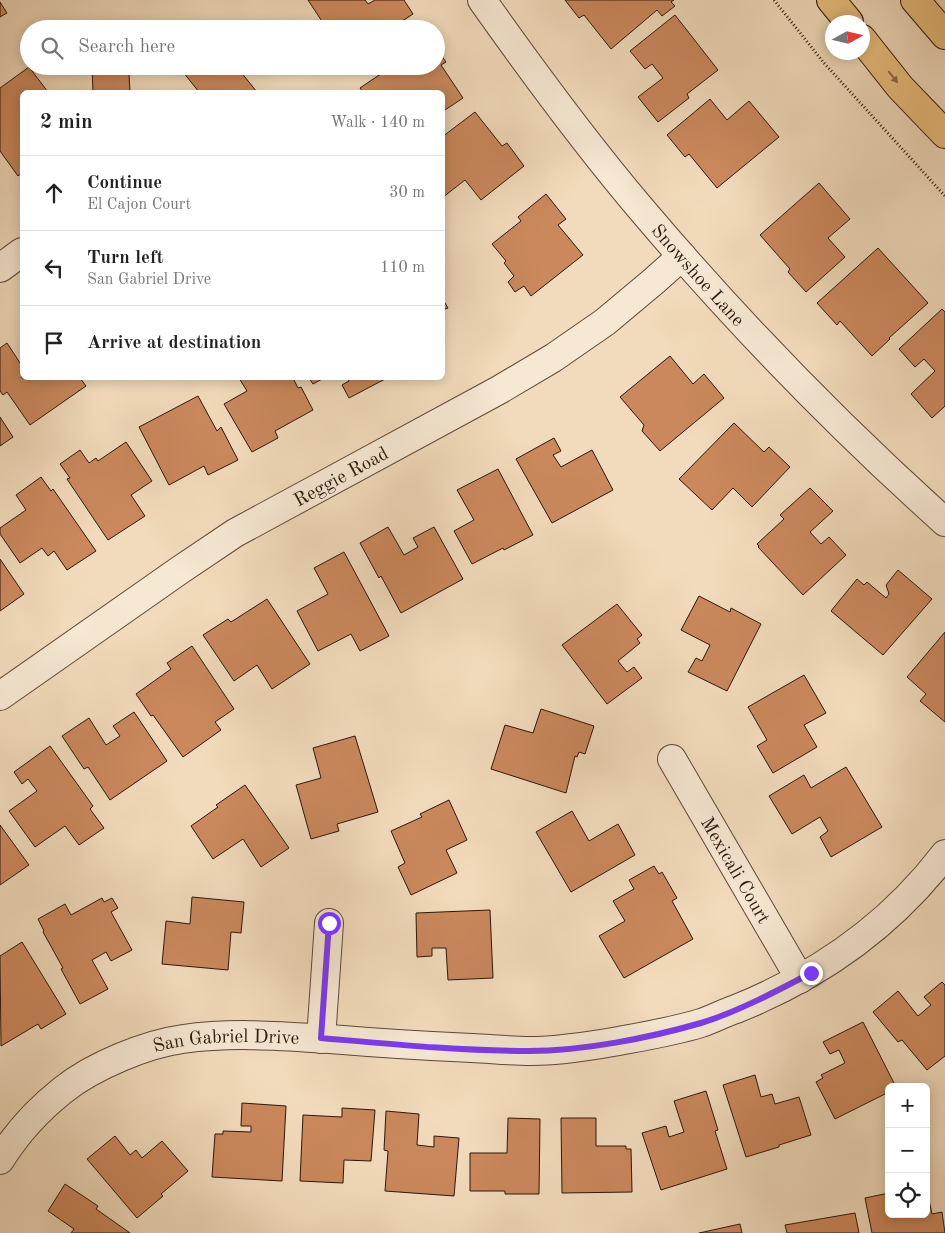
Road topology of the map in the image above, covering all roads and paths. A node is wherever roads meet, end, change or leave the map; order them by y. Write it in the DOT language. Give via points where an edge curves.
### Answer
graph roads {
  1 [pos="482,0"];
  2 [pos="774,0"];
  3 [pos="831,0"];
  4 [pos="915,0"];
  5 [pos="843,15"];
  6 [pos="945,35"];
  7 [pos="870,49"];
  8 [pos="945,134"];
  9 [pos="945,196"];
  10 [pos="20,253"];
  11 [pos="682,256"];
  12 [pos="0,268"];
  13 [pos="945,522"];
  14 [pos="0,696"];
  15 [pos="672,759"];
  16 [pos="945,854"];
  17 [pos="329,923"];
  18 [pos="800,978"];
  19 [pos="321,1038"];
  20 [pos="0,1160"];
  1 -- 11 [label="street, Snowshoe Lane" via="582,136"];
  2 -- 9 [label="path" via="824,63"];
  3 -- 5 [label="main road"];
  4 -- 6 [label="main road"];
  7 -- 8 [label="main road, one-way"];
  10 -- 12 [label="street"];
  11 -- 13 [label="street, Snowshoe Lane" via="807,391"];
  11 -- 14 [label="street, Reggie Road" via="604,322 553,358 235,533"];
  15 -- 18 [label="street, Mexicali Court"];
  16 -- 18 [label="street, San Gabriel Drive" via="903,902 860,940"];
  17 -- 19 [label="street"];
  18 -- 19 [label="street, San Gabriel Drive" via="702,1023 579,1048 530,1051"];
  19 -- 20 [label="street, San Gabriel Drive" via="231,1035 181,1039 138,1050 64,1089 36,1115"];
}
